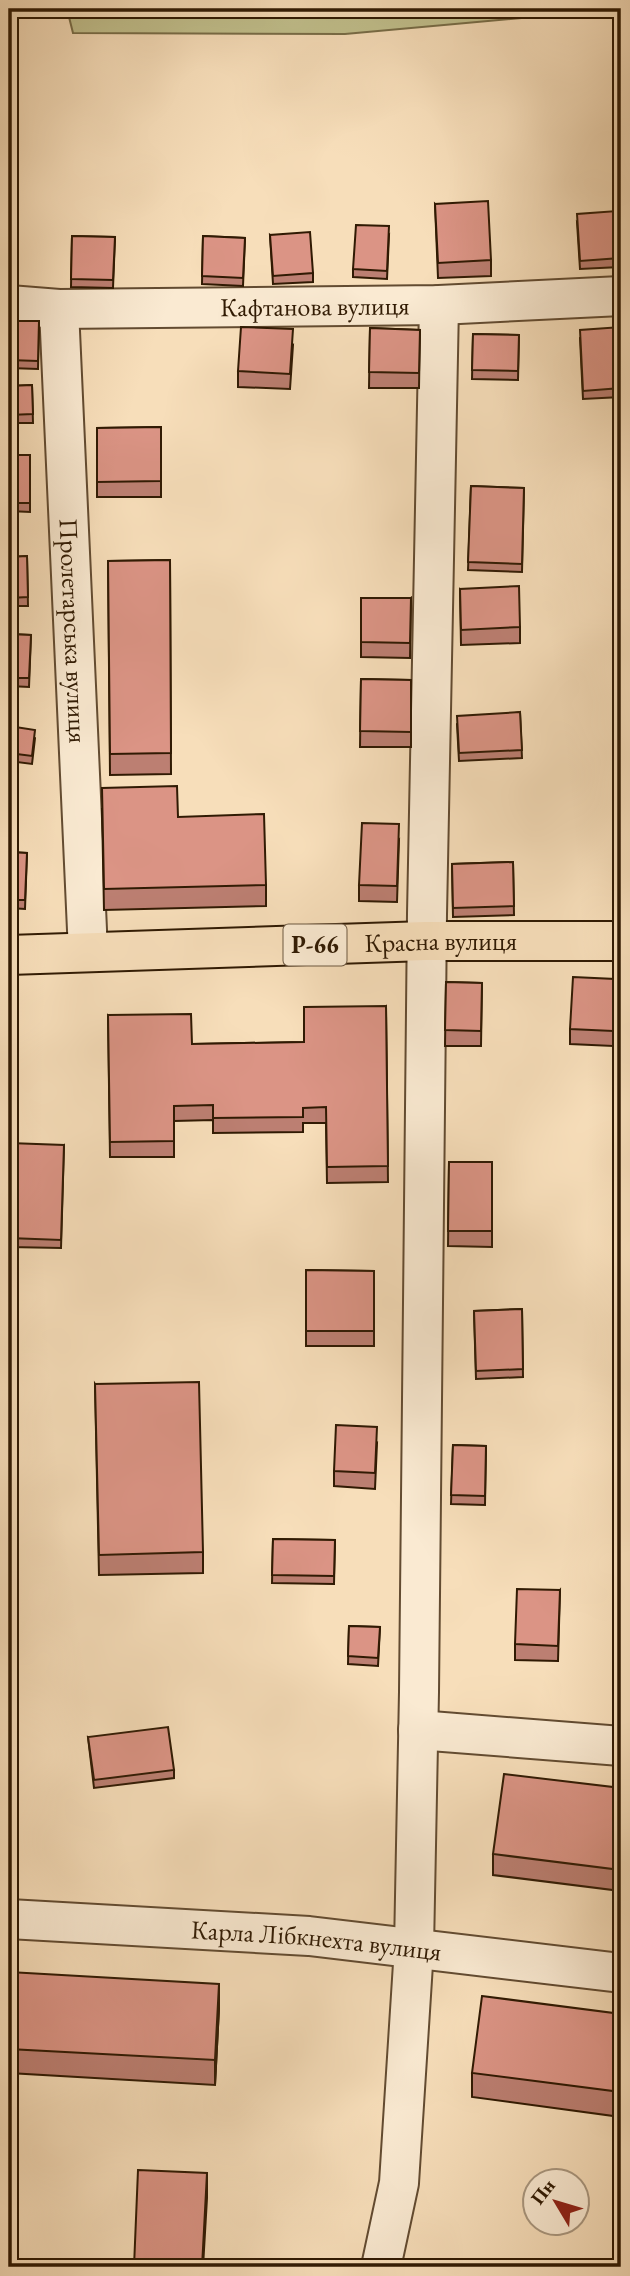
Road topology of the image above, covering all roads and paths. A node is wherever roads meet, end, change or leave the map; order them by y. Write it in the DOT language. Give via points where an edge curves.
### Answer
graph roads {
  1 [pos="621,296"];
  2 [pos="9,304"];
  3 [pos="439,305"];
  4 [pos="59,309"];
  5 [pos="426,941"];
  6 [pos="621,942"];
  7 [pos="88,952"];
  8 [pos="9,955"];
  9 [pos="418,1730"];
  10 [pos="621,1746"];
  11 [pos="9,1919"];
  12 [pos="414,1948"];
  13 [pos="621,1973"];
  14 [pos="382,2267"];
  1 -- 3 [label="street, Кафтанова вулиця"];
  2 -- 4 [label="street, Кафтанова вулиця"];
  3 -- 4 [label="street, Кафтанова вулиця"];
  3 -- 5 [label="street"];
  4 -- 7 [label="street, Пролетарська вулиця"];
  5 -- 6 [label="main road, Красна вулиця / Р-66"];
  5 -- 7 [label="main road, Красна вулиця / Р-66"];
  5 -- 9 [label="street"];
  7 -- 8 [label="main road, Красна вулиця / Р-66"];
  9 -- 10 [label="street"];
  9 -- 12 [label="street"];
  11 -- 12 [label="street, Карла Лібкнехта вулиця" via="309,1936"];
  12 -- 13 [label="street, Карла Лібкнехта вулиця"];
  12 -- 14 [label="street" via="399,2183"];
}
